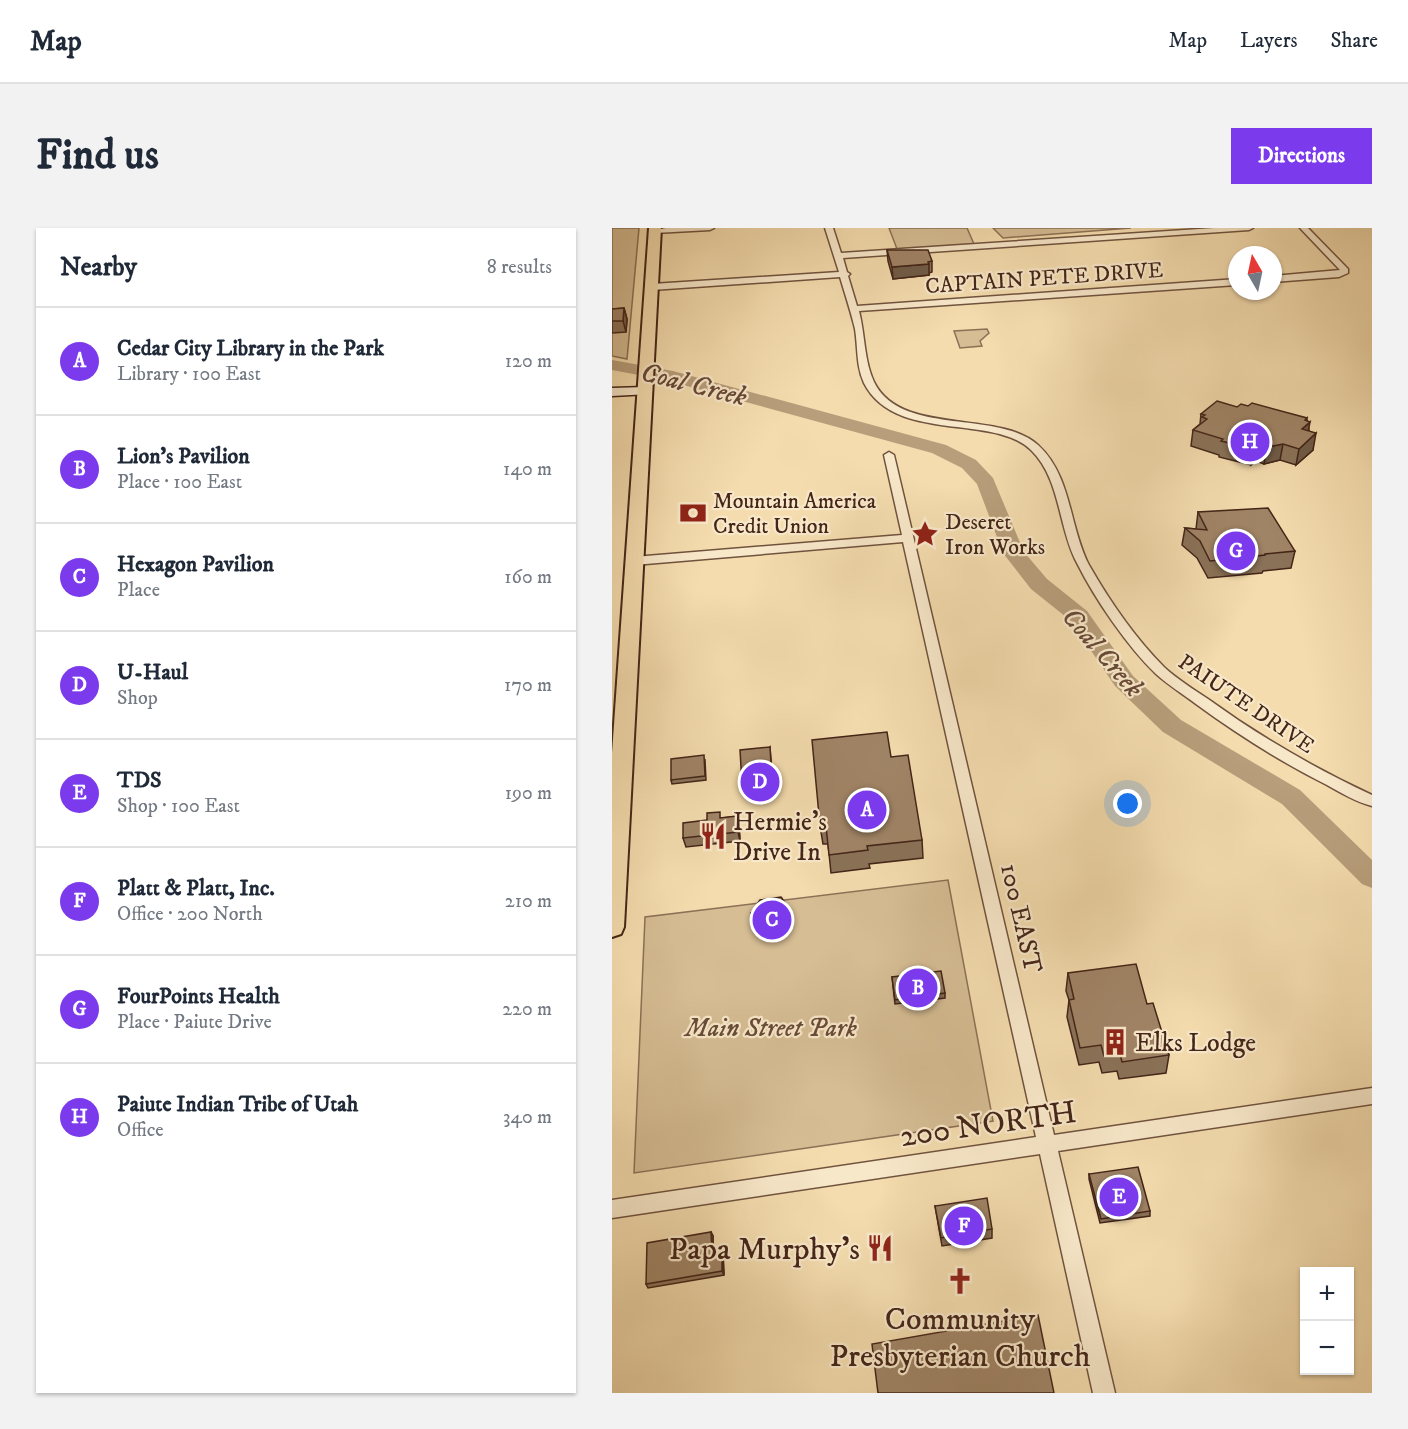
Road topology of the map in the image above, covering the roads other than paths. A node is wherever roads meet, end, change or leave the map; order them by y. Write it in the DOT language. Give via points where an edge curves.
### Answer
graph roads {
  1 [pos="710,228"];
  2 [pos="829,228"];
  3 [pos="1249,228"];
  4 [pos="1304,228"];
  5 [pos="655,230"];
  6 [pos="838,256"];
  7 [pos="846,274"];
  8 [pos="1282,278"];
  9 [pos="1228,283"];
  10 [pos="652,287"];
  11 [pos="854,309"];
  12 [pos="645,391"];
  13 [pos="612,392"];
  14 [pos="889,455"];
  15 [pos="908,538"];
  16 [pos="634,561"];
  17 [pos="619,700"];
  18 [pos="1372,801"];
  19 [pos="612,927"];
  20 [pos="1372,1096"];
  21 [pos="1046,1145"];
  22 [pos="612,1209"];
  23 [pos="1104,1393"];
  1 -- 5 [label="street"];
  2 -- 6 [label="street, PAIUTE DRIVE"];
  3 -- 6 [label="street"];
  4 -- 8 [label="street" via="1345,271"];
  5 -- 10 [label="main road"];
  6 -- 7 [label="street, PAIUTE DRIVE"];
  7 -- 10 [label="street"];
  7 -- 11 [label="street, PAIUTE DRIVE"];
  9 -- 11 [label="street, CAPTAIN PETE DRIVE"];
  10 -- 12 [label="main road"];
  11 -- 18 [label="street, PAIUTE DRIVE" via="868,380 890,405 914,417 1011,434 1035,447 1052,467 1067,525 1082,561 1104,598 1158,668 1218,713 1318,776"];
  12 -- 13 [label="main road"];
  12 -- 16 [label="main road"];
  14 -- 15 [label="street, 100 EAST"];
  15 -- 16 [label="street"];
  15 -- 21 [label="street, 100 EAST"];
  16 -- 17 [label="main road"];
  17 -- 19 [label="main road"];
  20 -- 21 [label="street, 200 NORTH"];
  21 -- 22 [label="street, 200 NORTH"];
  21 -- 23 [label="street, 100 EAST"];
}
